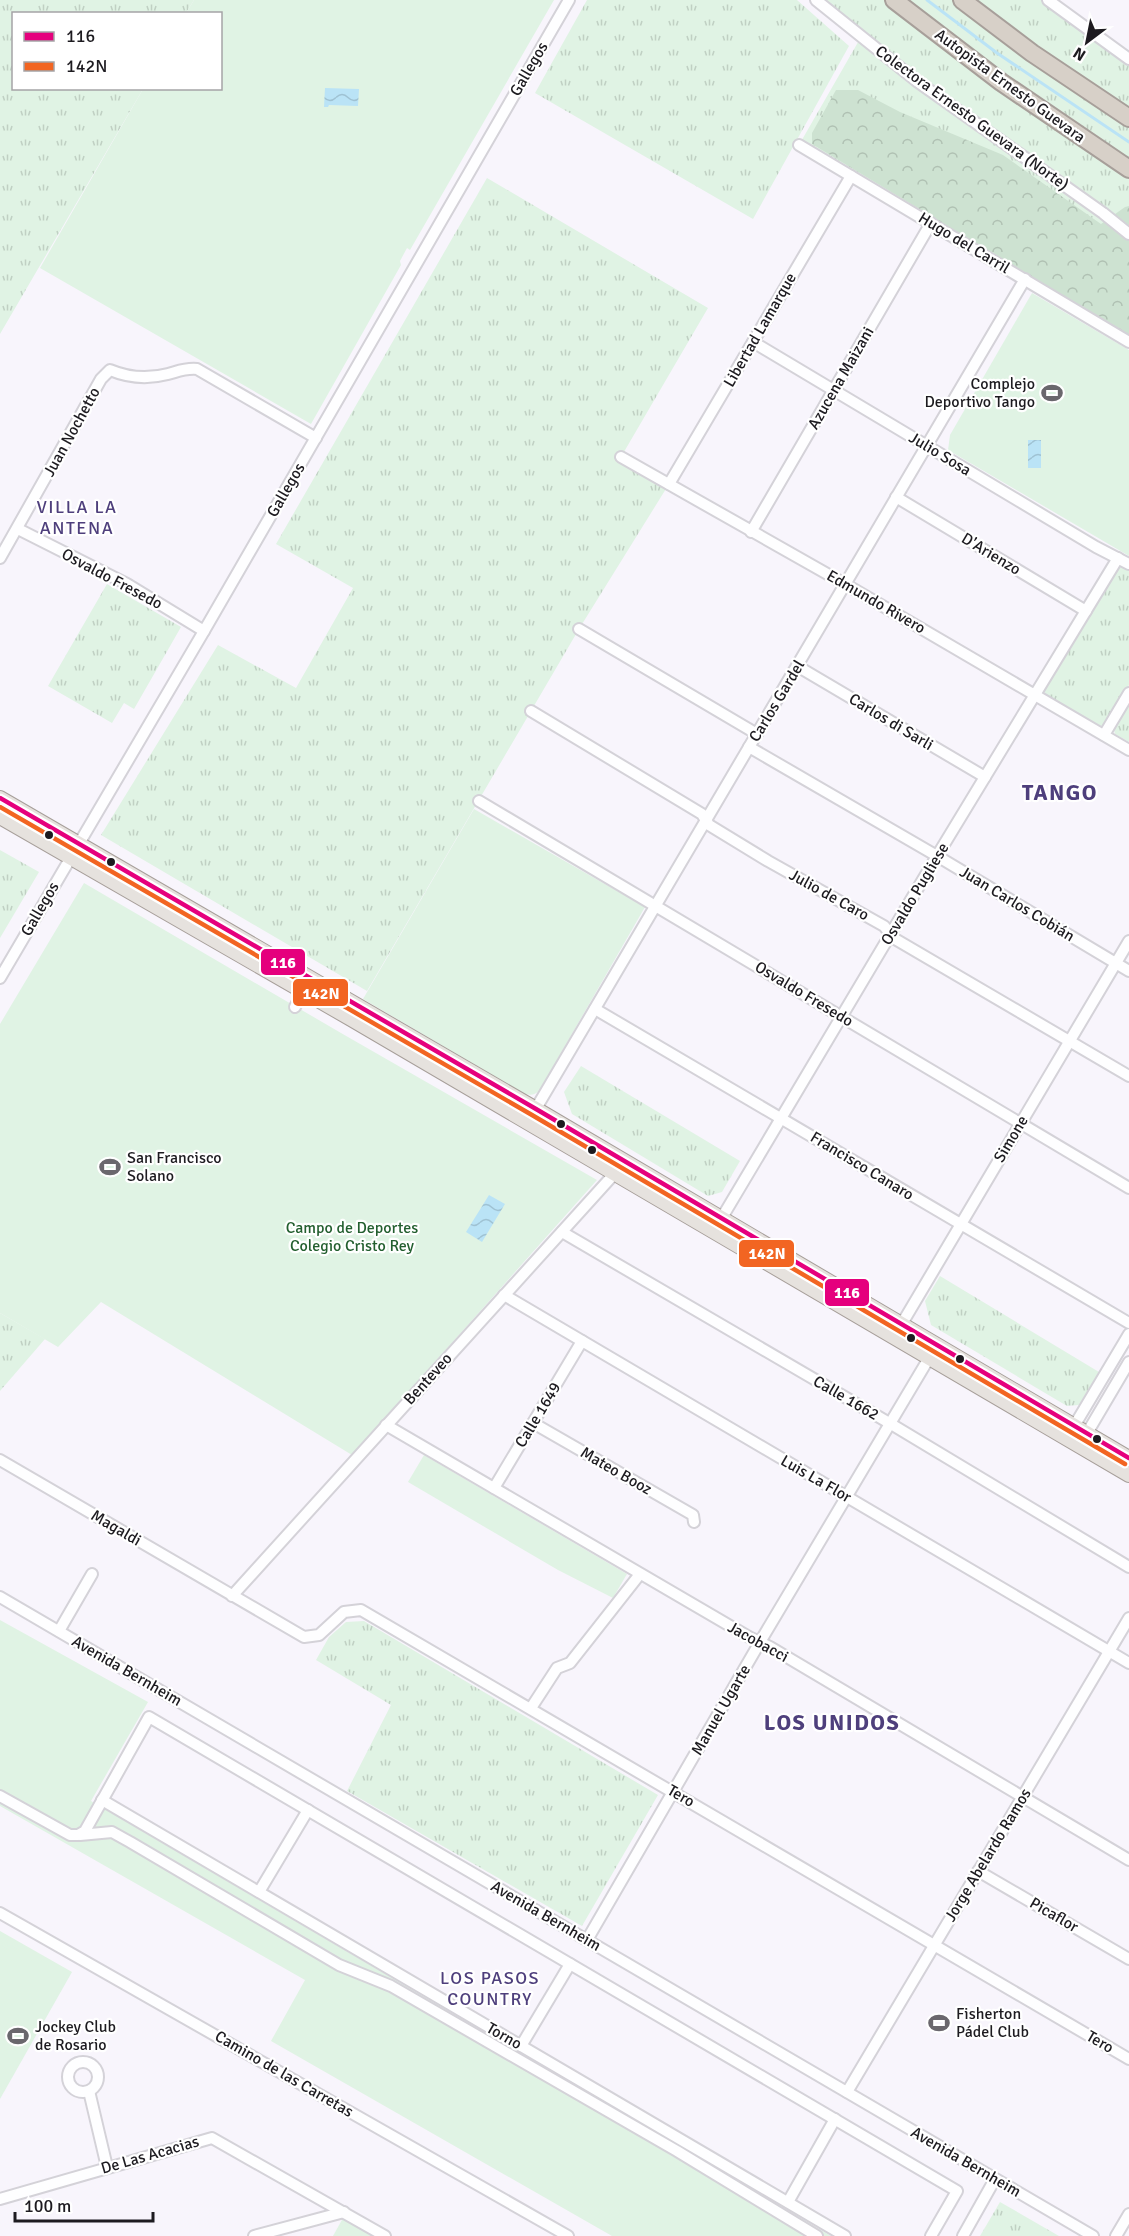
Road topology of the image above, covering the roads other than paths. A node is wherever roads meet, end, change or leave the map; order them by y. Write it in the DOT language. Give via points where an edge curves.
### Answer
graph roads {
  1 [pos="569,0"];
  2 [pos="816,0"];
  3 [pos="894,0"];
  4 [pos="962,0"];
  5 [pos="1048,0"];
  6 [pos="1129,59"];
  7 [pos="1129,118"];
  8 [pos="799,145"];
  9 [pos="1129,169"];
  10 [pos="851,176"];
  11 [pos="931,223"];
  12 [pos="1129,234"];
  13 [pos="1025,279"];
  14 [pos="753,342"];
  15 [pos="1129,342"];
  16 [pos="834,391"];
  17 [pos="316,438"];
  18 [pos="927,446"];
  19 [pos="621,457"];
  20 [pos="669,483"];
  21 [pos="897,497"];
  22 [pos="18,529"];
  23 [pos="751,532"];
  24 [pos="0,558"];
  25 [pos="1118,558"];
  26 [pos="1129,564"];
  27 [pos="845,584"];
  28 [pos="1086,610"];
  29 [pos="579,629"];
  30 [pos="204,631"];
  31 [pos="797,666"];
  32 [pos="1129,693"];
  33 [pos="1035,695"];
  34 [pos="531,711"];
  35 [pos="757,734"];
  36 [pos="1104,735"];
  37 [pos="750,747"];
  38 [pos="1129,750"];
  39 [pos="985,777"];
  40 [pos="0,798"];
  41 [pos="479,801"];
  42 [pos="0,817"];
  43 [pos="706,820"];
  44 [pos="78,843"];
  45 [pos="937,856"];
  46 [pos="70,858"];
  47 [pos="656,906"];
  48 [pos="891,934"];
  49 [pos="1129,941"];
  50 [pos="1116,963"];
  51 [pos="1129,971"];
  52 [pos="0,978"];
  53 [pos="303,992"];
  54 [pos="296,1007"];
  55 [pos="595,1009"];
  56 [pos="842,1017"];
  57 [pos="1069,1041"];
  58 [pos="1129,1076"];
  59 [pos="536,1109"];
  60 [pos="782,1119"];
  61 [pos="528,1122"];
  62 [pos="1020,1123"];
  63 [pos="625,1162"];
  64 [pos="615,1173"];
  65 [pos="1129,1188"];
  66 [pos="722,1218"];
  67 [pos="960,1224"];
  68 [pos="714,1231"];
  69 [pos="562,1232"];
  70 [pos="504,1295"];
  71 [pos="1129,1323"];
  72 [pos="901,1324"];
  73 [pos="1129,1334"];
  74 [pos="894,1336"];
  75 [pos="582,1341"];
  76 [pos="937,1345"];
  77 [pos="929,1358"];
  78 [pos="1129,1362"];
  79 [pos="533,1423"];
  80 [pos="891,1424"];
  81 [pos="386,1425"];
  82 [pos="1071,1432"];
  83 [pos="1084,1440"];
  84 [pos="1129,1458"];
  85 [pos="0,1460"];
  86 [pos="1129,1474"];
  87 [pos="494,1488"];
  88 [pos="847,1497"];
  89 [pos="694,1522"];
  90 [pos="1129,1567"];
  91 [pos="92,1574"];
  92 [pos="640,1574"];
  93 [pos="232,1596"];
  94 [pos="0,1597"];
  95 [pos="1129,1618"];
  96 [pos="59,1631"];
  97 [pos="760,1642"];
  98 [pos="1109,1651"];
  99 [pos="1129,1663"];
  100 [pos="531,1708"];
  101 [pos="674,1792"];
  102 [pos="0,1796"];
  103 [pos="1023,1797"];
  104 [pos="102,1800"];
  105 [pos="308,1810"];
  106 [pos="78,1835"];
  107 [pos="1129,1860"];
  108 [pos="978,1871"];
  109 [pos="259,1892"];
  110 [pos="0,1912"];
  111 [pos="587,1940"];
  112 [pos="935,1945"];
  113 [pos="1129,1959"];
  114 [pos="570,1964"];
  115 [pos="521,2046"];
  116 [pos="1129,2059"];
  117 [pos="88,2091"];
  118 [pos="847,2092"];
  119 [pos="835,2119"];
  120 [pos="107,2167"];
  121 [pos="995,2179"];
  122 [pos="0,2199"];
  123 [pos="788,2202"];
  124 [pos="344,2212"];
  125 [pos="1129,2214"];
  126 [pos="254,2236"];
  127 [pos="385,2236"];
  128 [pos="568,2236"];
  129 [pos="817,2236"];
  130 [pos="845,2236"];
  131 [pos="932,2236"];
  132 [pos="963,2236"];
  133 [pos="1093,2236"];
  134 [pos="1116,2236"];
  1 -- 17 [label="street, Gallegos"];
  2 -- 12 [label="street, Colectora Ernesto Guevara (Norte)" via="918,82"];
  3 -- 9 [label="highway, Autopista Ernesto Guevara" via="1001,82"];
  4 -- 7 [label="highway"];
  5 -- 6 [label="street"];
  8 -- 10 [label="street, Hugo del Carril"];
  10 -- 11 [label="street, Hugo del Carril"];
  10 -- 14 [label="street, Libertad Lamarque"];
  11 -- 13 [label="street, Hugo del Carril"];
  11 -- 16 [label="street, Azucena Maizani"];
  13 -- 15 [label="street, Hugo del Carril"];
  13 -- 18 [label="street, Carlos Gardel"];
  14 -- 16 [label="street, Julio Sosa"];
  14 -- 20 [label="street, Libertad Lamarque"];
  16 -- 18 [label="street, Julio Sosa"];
  16 -- 23 [label="street, Azucena Maizani"];
  17 -- 22 [label="street, Juan Nochetto" via="197,369 140,377 110,370 101,379"];
  17 -- 30 [label="street, Gallegos"];
  18 -- 21 [label="street, Carlos Gardel"];
  18 -- 25 [label="street, Julio Sosa"];
  19 -- 20 [label="street, Edmundo Rivero"];
  20 -- 23 [label="street, Edmundo Rivero"];
  21 -- 27 [label="street, Carlos Gardel"];
  21 -- 28 [label="street, D'Arienzo"];
  22 -- 24 [label="street, Juan Nochetto"];
  22 -- 30 [label="street, Osvaldo Fresedo" via="127,584"];
  23 -- 27 [label="street, Edmundo Rivero"];
  25 -- 26 [label="street, Julio Sosa"];
  25 -- 28 [label="street, Osvaldo Pugliese"];
  27 -- 31 [label="street, Carlos Gardel"];
  27 -- 33 [label="street, Edmundo Rivero"];
  28 -- 33 [label="street, Osvaldo Pugliese"];
  29 -- 35 [label="street"];
  30 -- 44 [label="street, Gallegos"];
  31 -- 35 [label="street, Carlos Gardel"];
  31 -- 39 [label="street, Carlos di Sarli"];
  32 -- 36 [label="street"];
  33 -- 36 [label="street, Edmundo Rivero"];
  33 -- 39 [label="street, Osvaldo Pugliese"];
  34 -- 43 [label="street, Julio de Caro"];
  35 -- 37 [label="street, Carlos Gardel"];
  36 -- 38 [label="street, Edmundo Rivero"];
  37 -- 43 [label="street, Carlos Gardel"];
  37 -- 45 [label="street, Juan Carlos Cobián"];
  39 -- 45 [label="street, Osvaldo Pugliese"];
  40 -- 44 [label="main road"];
  41 -- 47 [label="street, Osvaldo Fresedo"];
  42 -- 46 [label="main road"];
  43 -- 47 [label="street, Carlos Gardel"];
  43 -- 48 [label="street, Julio de Caro" via="768,861 884,926"];
  44 -- 46 [label="street, Gallegos"];
  44 -- 59 [label="main road"];
  45 -- 48 [label="street, Osvaldo Pugliese"];
  45 -- 50 [label="street, Juan Carlos Cobián"];
  46 -- 52 [label="street, Gallegos"];
  46 -- 53 [label="main road"];
  47 -- 55 [label="street, Carlos Gardel"];
  47 -- 56 [label="street, Osvaldo Fresedo"];
  48 -- 56 [label="street, Osvaldo Pugliese"];
  48 -- 57 [label="street, Julio de Caro"];
  49 -- 50 [label="street, Simone"];
  50 -- 51 [label="street, Juan Carlos Cobián"];
  50 -- 57 [label="street, Simone"];
  53 -- 54 [label="street"];
  53 -- 61 [label="main road"];
  55 -- 59 [label="street, Carlos Gardel"];
  55 -- 60 [label="street, Francisco Canaro"];
  56 -- 60 [label="street, Osvaldo Pugliese"];
  56 -- 62 [label="street, Osvaldo Fresedo"];
  57 -- 58 [label="street, Julio de Caro"];
  57 -- 62 [label="street, Simone"];
  59 -- 61 [label="street, Carlos Gardel"];
  59 -- 63 [label="main road"];
  60 -- 66 [label="street, Osvaldo Pugliese"];
  60 -- 67 [label="street, Francisco Canaro"];
  61 -- 64 [label="main road"];
  62 -- 65 [label="street, Osvaldo Fresedo"];
  62 -- 67 [label="street, Simone"];
  63 -- 64 [label="street, Benteveo"];
  63 -- 66 [label="main road"];
  64 -- 68 [label="main road"];
  64 -- 69 [label="street, Benteveo"];
  66 -- 68 [label="street, Osvaldo Pugliese"];
  66 -- 72 [label="main road"];
  67 -- 71 [label="street, Francisco Canaro"];
  67 -- 72 [label="street, Simone"];
  68 -- 74 [label="main road"];
  69 -- 70 [label="street, Benteveo"];
  69 -- 80 [label="street, Calle 1662"];
  70 -- 75 [label="street, Luis La Flor"];
  70 -- 81 [label="street, Benteveo"];
  72 -- 74 [label="street, Simone"];
  72 -- 76 [label="main road"];
  73 -- 82 [label="street"];
  74 -- 77 [label="main road"];
  75 -- 79 [label="street, Calle 1649"];
  75 -- 88 [label="street, Luis La Flor"];
  76 -- 77 [label="street, Manuel Ugarte"];
  76 -- 82 [label="main road"];
  77 -- 80 [label="street, Manuel Ugarte"];
  77 -- 82 [label="main road"];
  78 -- 83 [label="street"];
  79 -- 87 [label="street, Calle 1649"];
  79 -- 89 [label="street, Mateo Booz" via="693,1515"];
  80 -- 88 [label="street, Manuel Ugarte"];
  80 -- 90 [label="street, Calle 1662"];
  81 -- 87 [label="street, Jacobacci"];
  81 -- 93 [label="street, Benteveo"];
  82 -- 83 [label="main road"];
  83 -- 84 [label="main road"];
  83 -- 86 [label="main road"];
  85 -- 93 [label="street, Magaldi"];
  87 -- 92 [label="street, Jacobacci"];
  88 -- 97 [label="street, Manuel Ugarte"];
  88 -- 98 [label="street, Luis La Flor"];
  91 -- 96 [label="street"];
  92 -- 97 [label="street, Jacobacci"];
  92 -- 100 [label="street" via="570,1663 556,1668"];
  93 -- 100 [label="street, Tero" via="304,1637 319,1635 344,1612 361,1610"];
  94 -- 96 [label="street, Avenida Bernheim"];
  95 -- 98 [label="street, Jorge Abelardo Ramos"];
  96 -- 111 [label="street, Avenida Bernheim"];
  97 -- 101 [label="street, Manuel Ugarte"];
  97 -- 103 [label="street, Jacobacci"];
  98 -- 99 [label="street, Luis La Flor"];
  98 -- 103 [label="street, Jorge Abelardo Ramos"];
  100 -- 101 [label="street, Tero"];
  101 -- 111 [label="street, Manuel Ugarte"];
  101 -- 112 [label="street, Tero"];
  102 -- 106 [label="street" via="70,1835"];
  103 -- 107 [label="street, Jacobacci"];
  103 -- 108 [label="street, Jorge Abelardo Ramos"];
  104 -- 105 [label="street" via="149,1718"];
  104 -- 106 [label="street" via="85,1831"];
  104 -- 109 [label="street, Torno"];
  105 -- 109 [label="street"];
  105 -- 114 [label="street"];
  106 -- 129 [label="street" via="112,1832 339,1965 391,1986 512,2055"];
  108 -- 112 [label="street, Jorge Abelardo Ramos"];
  108 -- 113 [label="street, Picaflor"];
  109 -- 115 [label="street, Torno"];
  110 -- 128 [label="street, Camino de las Carretas"];
  111 -- 118 [label="street, Avenida Bernheim"];
  112 -- 116 [label="street, Tero"];
  112 -- 118 [label="street, Jorge Abelardo Ramos"];
  114 -- 115 [label="street"];
  114 -- 119 [label="street"];
  115 -- 123 [label="street, Torno"];
  117 -- 120 [label="street"];
  118 -- 121 [label="street, Avenida Bernheim"];
  119 -- 123 [label="street"];
  119 -- 131 [label="street" via="957,2191"];
  120 -- 122 [label="street, De Las Acacias"];
  120 -- 124 [label="street, De Las Acacias" via="212,2138"];
  121 -- 132 [label="street"];
  121 -- 133 [label="street, Avenida Bernheim"];
  123 -- 130 [label="street, Torno"];
  124 -- 126 [label="street"];
  124 -- 127 [label="street, De Las Acacias"];
  125 -- 134 [label="street"];
}
